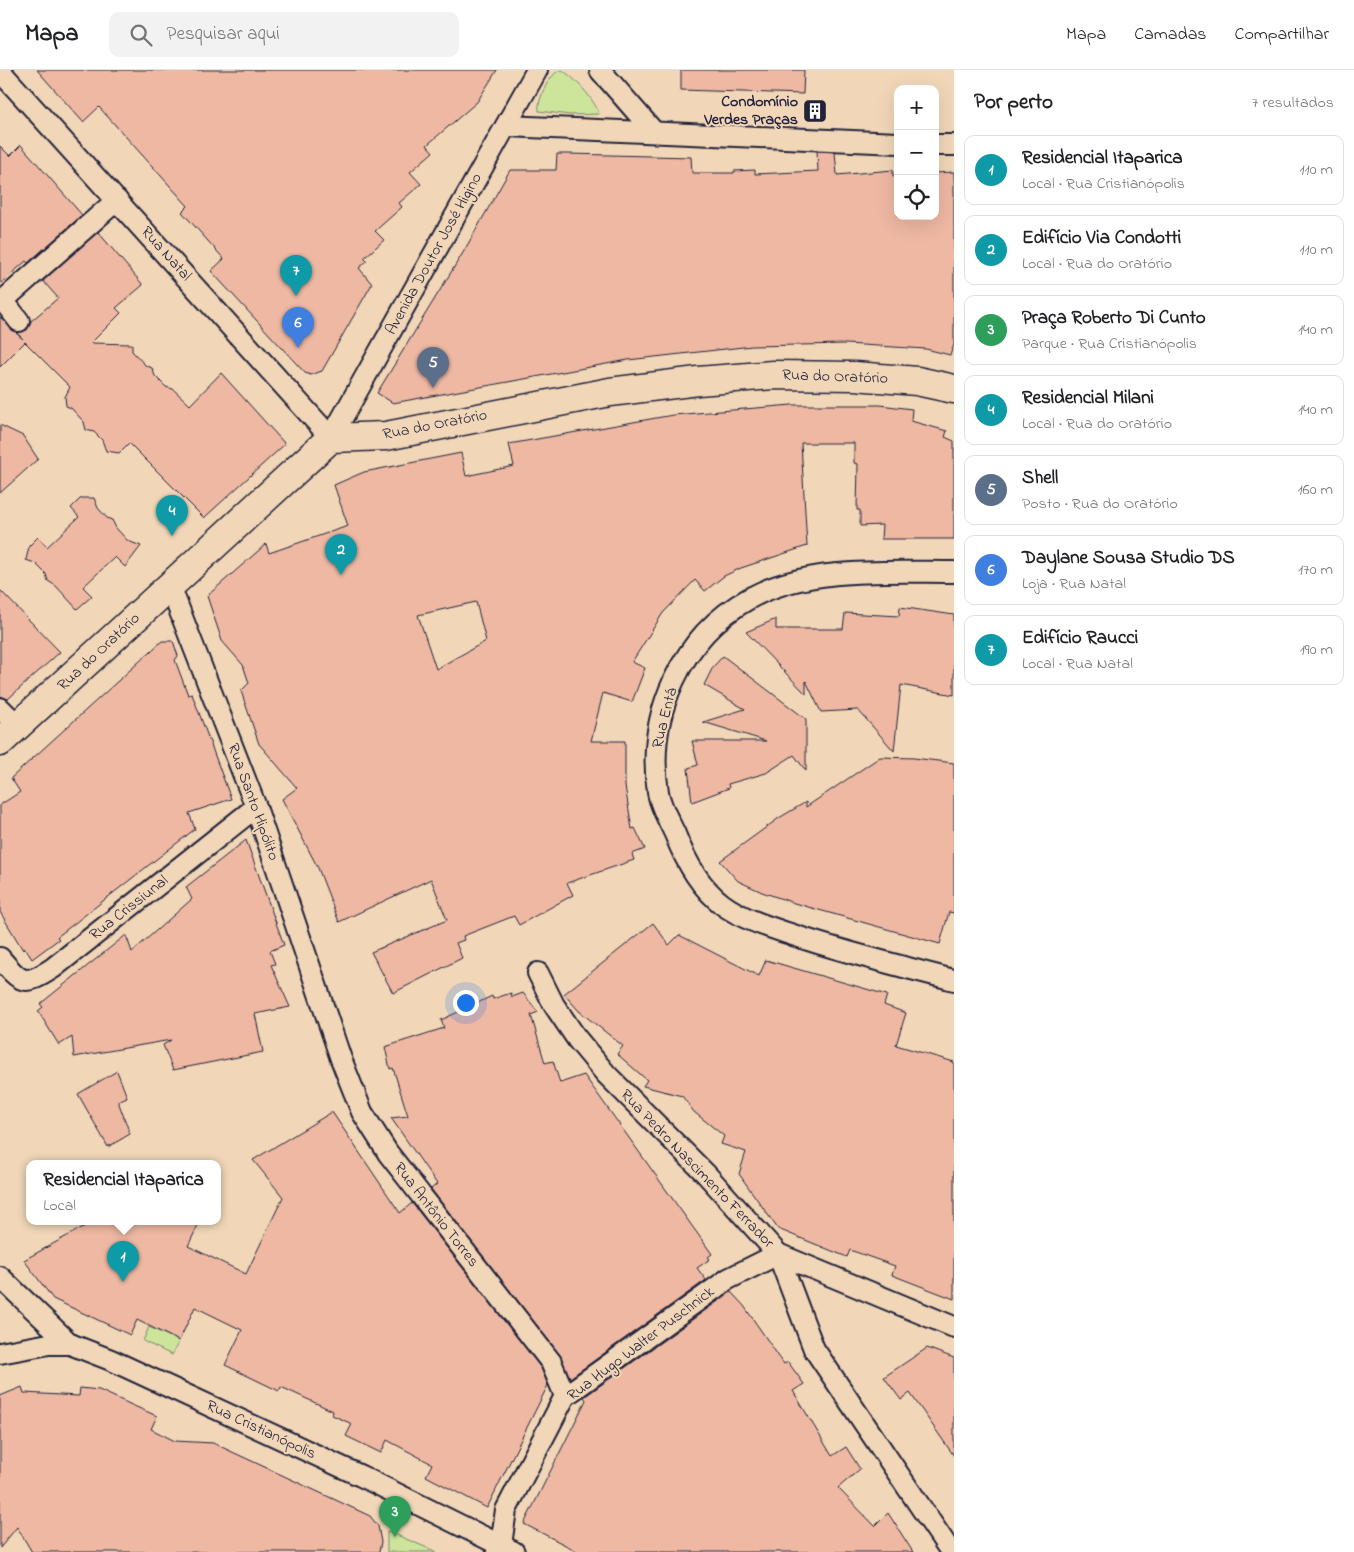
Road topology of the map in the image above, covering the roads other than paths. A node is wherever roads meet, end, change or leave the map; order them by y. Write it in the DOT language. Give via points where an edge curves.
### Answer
graph roads {
  1 [pos="537,70"];
  2 [pos="600,70"];
  3 [pos="0,71"];
  4 [pos="506,126"];
  5 [pos="654,132"];
  6 [pos="894,143"];
  7 [pos="939,145"];
  8 [pos="954,145"];
  9 [pos="117,200"];
  10 [pos="18,322"];
  11 [pos="954,389"];
  12 [pos="331,438"];
  13 [pos="954,572"];
  14 [pos="170,586"];
  15 [pos="6,726"];
  16 [pos="256,806"];
  17 [pos="0,958"];
  18 [pos="538,973"];
  19 [pos="954,980"];
  20 [pos="328,1021"];
  21 [pos="778,1254"];
  22 [pos="0,1277"];
  23 [pos="954,1327"];
  24 [pos="70,1344"];
  25 [pos="0,1353"];
  26 [pos="565,1396"];
  27 [pos="504,1550"];
  28 [pos="951,1552"];
  1 -- 4 [label="street, Avenida Doutor José Higino"];
  2 -- 5 [label="street"];
  3 -- 9 [label="street, Rua Natal"];
  4 -- 5 [label="street"];
  4 -- 12 [label="street, Avenida Doutor José Higino"];
  5 -- 6 [label="street"];
  7 -- 8 [label="street"];
  9 -- 10 [label="street" via="6,298"];
  9 -- 12 [label="street, Rua Natal"];
  11 -- 12 [label="street, Rua do Oratório" via="917,381 855,376 745,377 610,392 386,436"];
  12 -- 14 [label="street, Rua do Oratório"];
  13 -- 19 [label="street, Rua Entá" via="848,574 800,579 750,598 710,627 686,655 668,693 654,744 658,794 682,852 694,875 722,904 760,925 830,948"];
  14 -- 15 [label="street, Rua do Oratório"];
  14 -- 16 [label="street, Rua Santo Hipólito"];
  16 -- 17 [label="street, Rua Crissiunal" via="35,980 24,981 13,974"];
  16 -- 20 [label="street, Rua Santo Hipólito"];
  18 -- 21 [label="street, Rua Pedro Nascimento Ferrador" via="554,1005 594,1060 706,1174"];
  20 -- 26 [label="street, Rua Antônio Torres" via="362,1112 388,1153 551,1362"];
  21 -- 23 [label="street"];
  21 -- 26 [label="street, Rua Hugo Walter Puschnick" via="728,1279"];
  21 -- 28 [label="street, Rua Pedro Nascimento Ferrador" via="814,1349"];
  22 -- 24 [label="street"];
  24 -- 25 [label="street, Rua Cristianópolis" via="49,1344"];
  24 -- 27 [label="street, Rua Cristianópolis" via="112,1360"];
  26 -- 27 [label="street, Rua Hugo Walter Puschnick" via="506,1510"];
}
